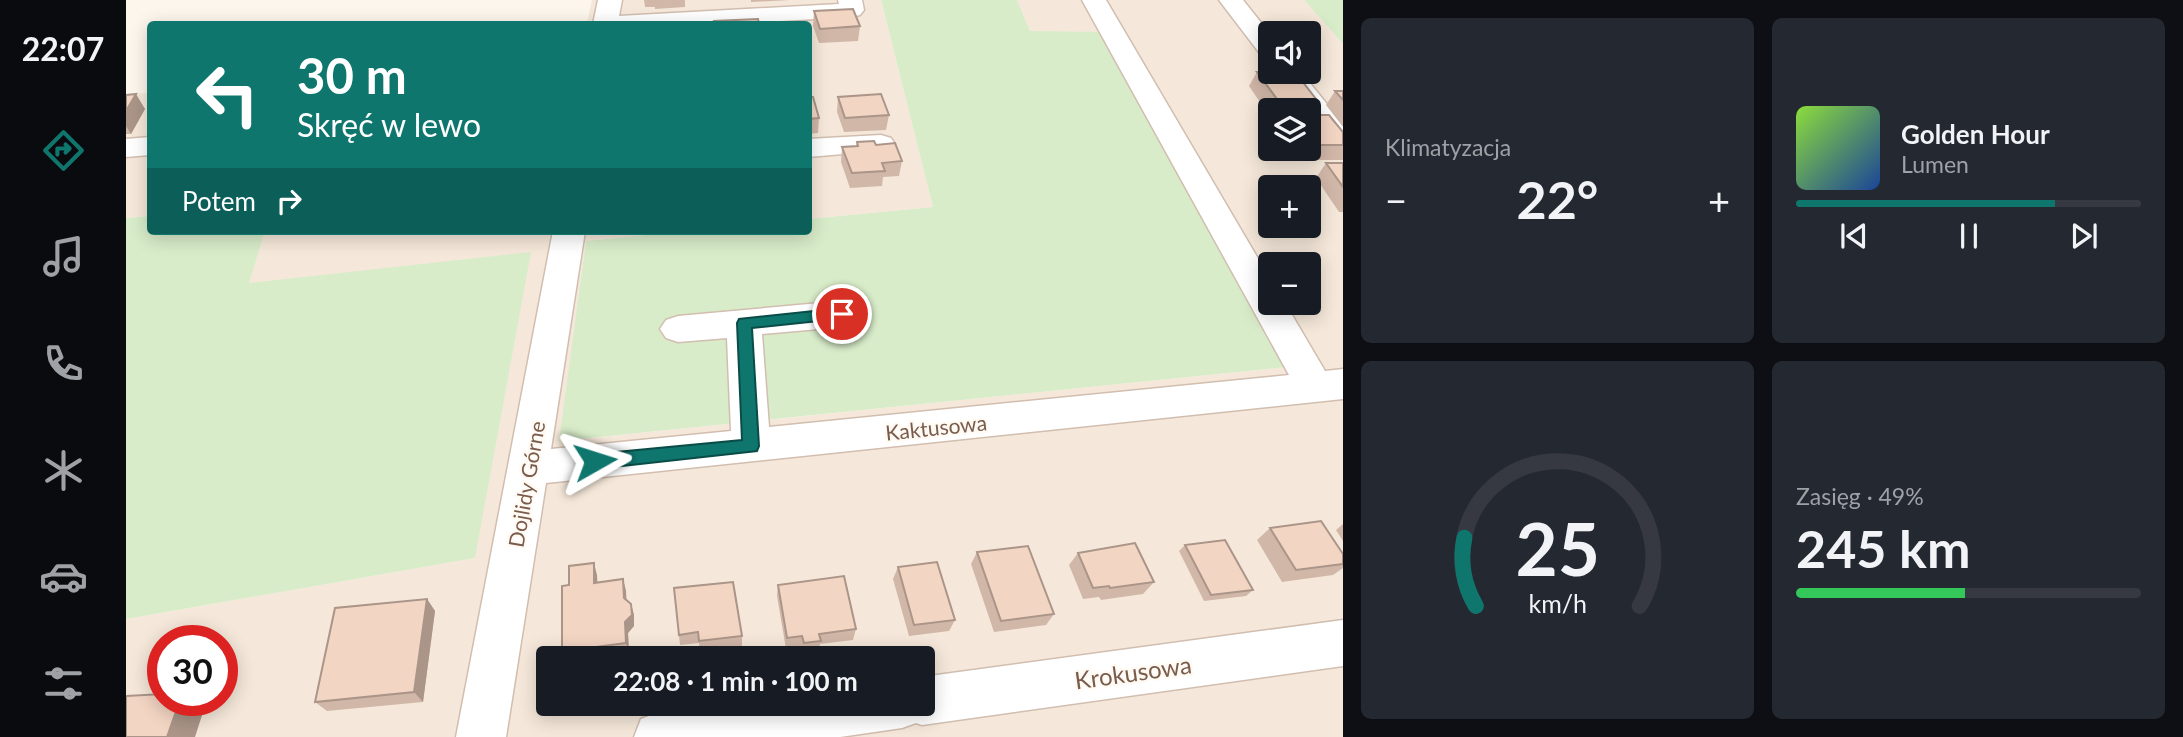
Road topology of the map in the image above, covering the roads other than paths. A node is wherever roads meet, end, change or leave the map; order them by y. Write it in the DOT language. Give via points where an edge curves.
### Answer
graph roads {
  1 [pos="610,0"];
  2 [pos="850,0"];
  3 [pos="1094,0"];
  4 [pos="1231,0"];
  5 [pos="606,21"];
  6 [pos="658,21"];
  7 [pos="1258,35"];
  8 [pos="1297,84"];
  9 [pos="1343,142"];
  10 [pos="881,144"];
  11 [pos="147,146"];
  12 [pos="126,148"];
  13 [pos="812,148"];
  14 [pos="568,235"];
  15 [pos="842,314"];
  16 [pos="744,323"];
  17 [pos="678,329"];
  18 [pos="1329,386"];
  19 [pos="751,446"];
  20 [pos="528,468"];
  21 [pos="1343,643"];
  22 [pos="935,699"];
  23 [pos="814,716"];
  24 [pos="481,737"];
  25 [pos="659,737"];
  1 -- 5 [label="street"];
  2 -- 6 [label="street" via="852,10"];
  3 -- 18 [label="street"];
  4 -- 7 [label="street"];
  8 -- 9 [label="street"];
  10 -- 13 [label="street"];
  11 -- 12 [label="street"];
  14 -- 20 [label="street, Dojlidy Górne"];
  15 -- 16 [label="street"];
  16 -- 17 [label="street"];
  16 -- 19 [label="street"];
  18 -- 19 [label="street, Kaktusowa"];
  19 -- 20 [label="street, Kaktusowa"];
  20 -- 24 [label="street, Dojlidy Górne"];
  21 -- 22 [label="street, Krokusowa"];
  23 -- 25 [label="street"];
}
